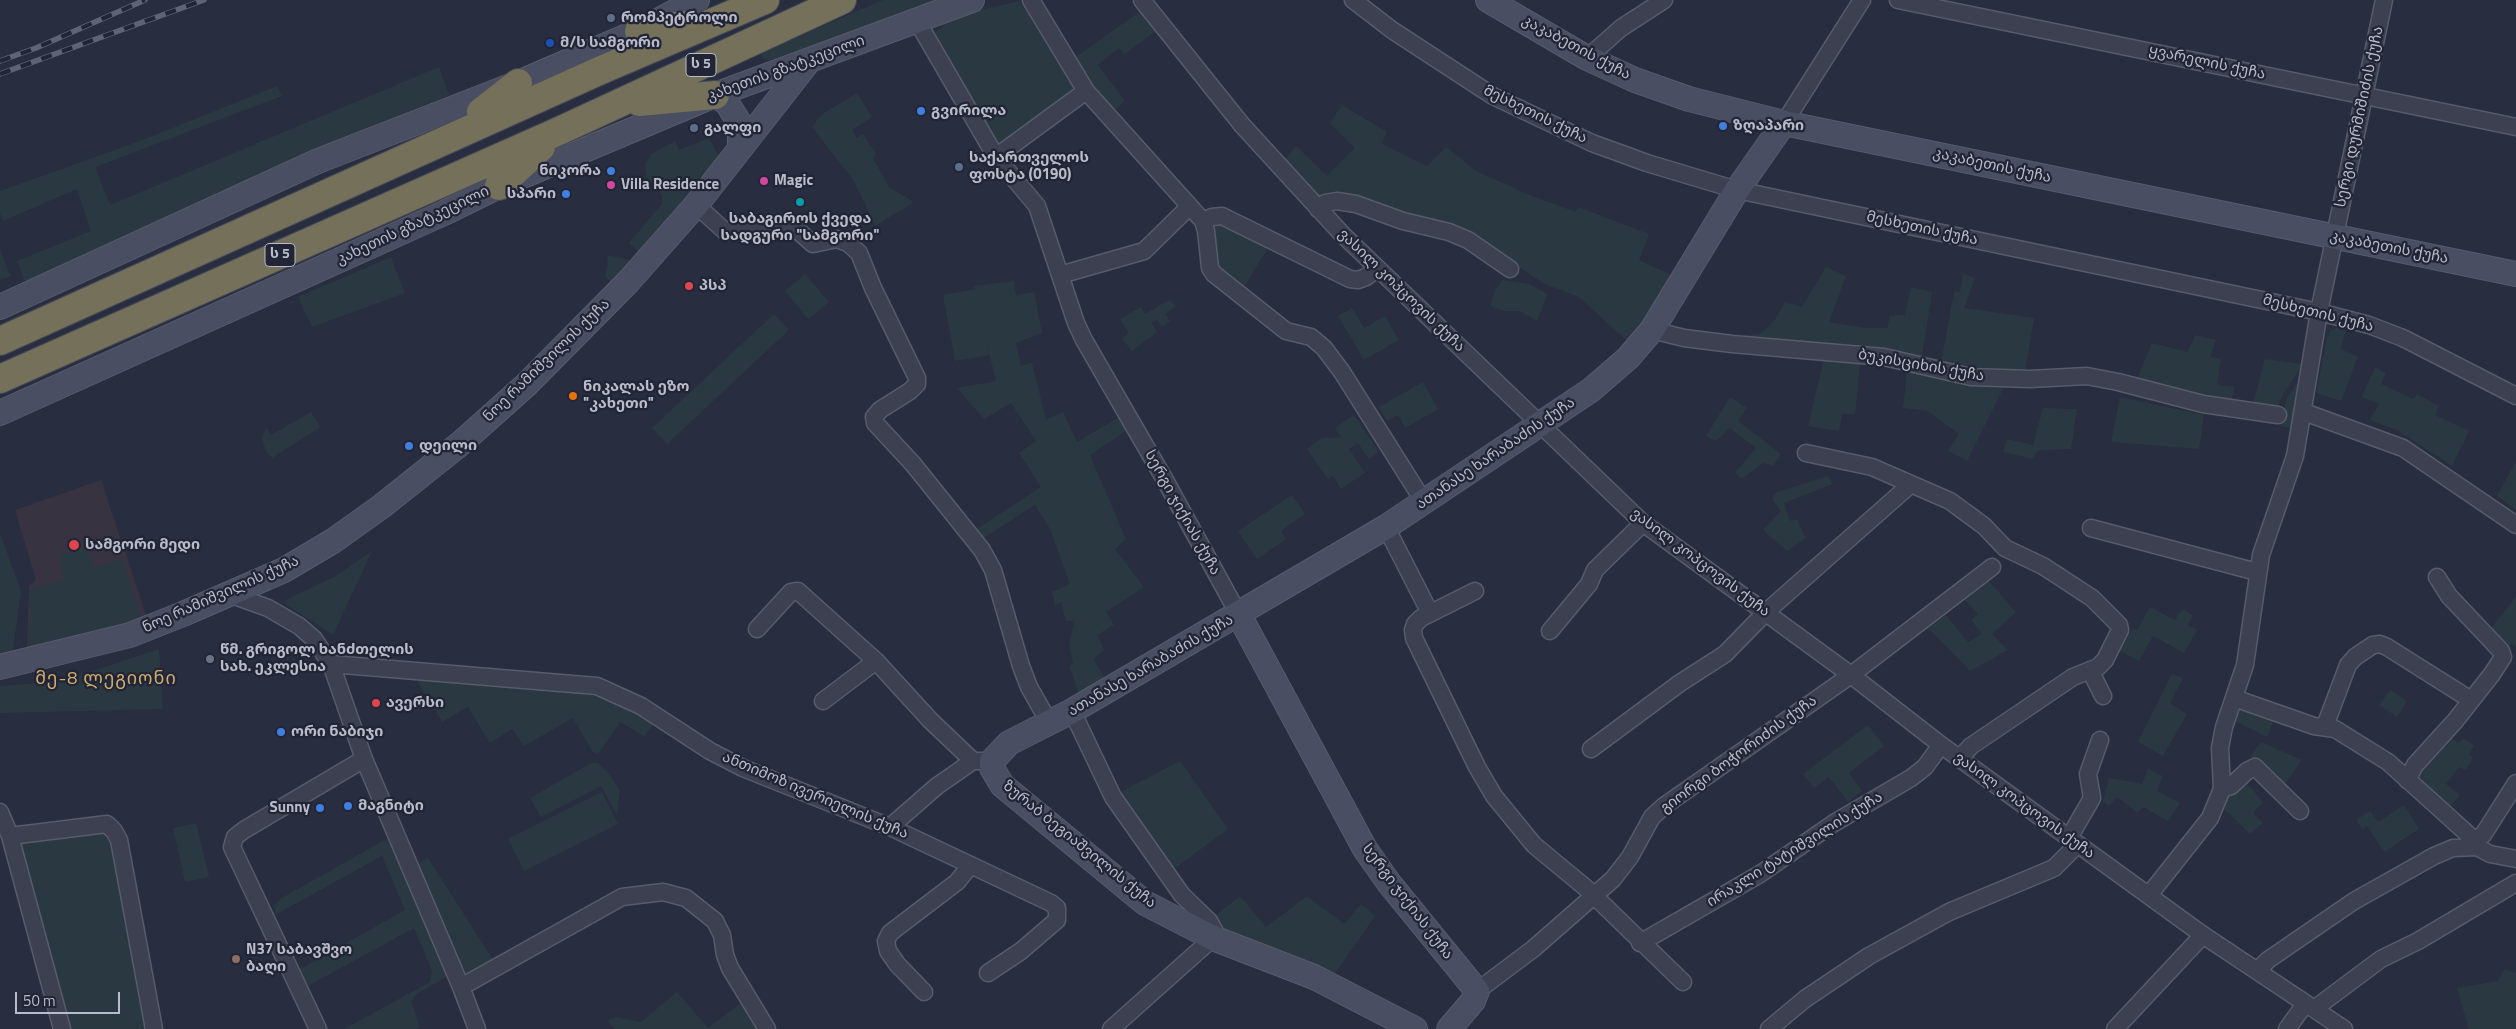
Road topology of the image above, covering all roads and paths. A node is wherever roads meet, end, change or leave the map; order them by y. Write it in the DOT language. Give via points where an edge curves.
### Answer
graph roads {
  1 [pos="697,0"];
  2 [pos="765,0"];
  3 [pos="842,0"];
  4 [pos="972,0"];
  5 [pos="1031,0"];
  6 [pos="1142,0"];
  7 [pos="1353,0"];
  8 [pos="1488,0"];
  9 [pos="1664,0"];
  10 [pos="1862,0"];
  11 [pos="1898,0"];
  12 [pos="2384,0"];
  13 [pos="723,19"];
  14 [pos="916,21"];
  15 [pos="639,31"];
  16 [pos="1587,58"];
  17 [pos="808,62"];
  18 [pos="518,83"];
  19 [pos="1086,91"];
  20 [pos="715,95"];
  21 [pos="2365,96"];
  22 [pos="620,104"];
  23 [pos="1784,123"];
  24 [pos="2516,127"];
  25 [pos="559,131"];
  26 [pos="451,137"];
  27 [pos="740,147"];
  28 [pos="996,157"];
  29 [pos="498,186"];
  30 [pos="1737,190"];
  31 [pos="696,205"];
  32 [pos="1189,207"];
  33 [pos="1318,209"];
  34 [pos="1203,221"];
  35 [pos="2335,238"];
  36 [pos="1377,269"];
  37 [pos="1510,270"];
  38 [pos="2516,274"];
  39 [pos="1060,275"];
  40 [pos="0,307"];
  41 [pos="2319,312"];
  42 [pos="1652,330"];
  43 [pos="0,341"];
  44 [pos="0,379"];
  45 [pos="2516,396"];
  46 [pos="2304,412"];
  47 [pos="0,413"];
  48 [pos="2278,415"];
  49 [pos="1540,425"];
  50 [pos="1806,453"];
  51 [pos="1910,485"];
  52 [pos="1424,502"];
  53 [pos="1643,523"];
  54 [pos="2516,525"];
  55 [pos="1386,527"];
  56 [pos="2090,528"];
  57 [pos="1992,567"];
  58 [pos="2257,572"];
  59 [pos="2437,577"];
  60 [pos="1475,591"];
  61 [pos="229,594"];
  62 [pos="1766,612"];
  63 [pos="1430,613"];
  64 [pos="1239,615"];
  65 [pos="757,629"];
  66 [pos="1550,631"];
  67 [pos="876,661"];
  68 [pos="331,664"];
  69 [pos="0,667"];
  70 [pos="2090,670"];
  71 [pos="1851,675"];
  72 [pos="2103,696"];
  73 [pos="2234,698"];
  74 [pos="2472,700"];
  75 [pos="823,701"];
  76 [pos="1072,711"];
  77 [pos="1050,724"];
  78 [pos="2325,726"];
  79 [pos="2100,740"];
  80 [pos="1941,745"];
  81 [pos="1591,749"];
  82 [pos="1960,758"];
  83 [pos="364,759"];
  84 [pos="982,761"];
  85 [pos="2407,780"];
  86 [pos="2516,783"];
  87 [pos="2222,789"];
  88 [pos="2300,811"];
  89 [pos="0,812"];
  90 [pos="890,827"];
  91 [pos="10,836"];
  92 [pos="2073,841"];
  93 [pos="2476,844"];
  94 [pos="2516,859"];
  95 [pos="970,866"];
  96 [pos="2516,883"];
  97 [pos="2149,895"];
  98 [pos="1593,896"];
  99 [pos="2203,935"];
  100 [pos="1213,938"];
  101 [pos="1640,943"];
  102 [pos="2257,971"];
  103 [pos="988,973"];
  104 [pos="1683,982"];
  105 [pos="461,987"];
  106 [pos="1477,990"];
  107 [pos="924,992"];
  108 [pos="2310,1007"];
  109 [pos="62,1029"];
  110 [pos="154,1029"];
  111 [pos="318,1029"];
  112 [pos="477,1029"];
  113 [pos="767,1029"];
  114 [pos="1111,1029"];
  115 [pos="1415,1029"];
  116 [pos="1449,1029"];
  117 [pos="1769,1029"];
  118 [pos="2115,1029"];
  119 [pos="2287,1029"];
  120 [pos="2344,1029"];
  1 -- 15 [label="street"];
  2 -- 13 [label="highway, ს 5"];
  3 -- 22 [label="highway, კახეთის გზატკეცილი / ს 5"];
  4 -- 14 [label="street, კახეთის გზატკეცილი"];
  5 -- 19 [label="street"];
  6 -- 33 [label="street, ვასილ კოპცოვის ქუჩა" via="1242,125"];
  7 -- 30 [label="street, მესხეთის ქუჩა" via="1471,84 1516,108 1592,143"];
  8 -- 16 [label="street, კაკაბეთის ქუჩა"];
  9 -- 16 [label="street" via="1621,28"];
  10 -- 23 [label="street, ათანასე ხარაბაძის ქუჩა"];
  11 -- 21 [label="street, ყვარელის ქუჩა"];
  12 -- 21 [label="street, სერგი დურმიშიძის ქუჩა"];
  13 -- 15 [label="highway"];
  13 -- 26 [label="highway, ს 5"];
  14 -- 17 [label="street, კახეთის გზატკეცილი"];
  14 -- 28 [label="street, სერგი ჯიქიას ქუჩა"];
  15 -- 18 [label="street"];
  16 -- 23 [label="street, კაკაბეთის ქუჩა" via="1664,91"];
  17 -- 20 [label="street, კახეთის გზატკეცილი"];
  17 -- 27 [label="street, ნოე რამიშვილის ქუჩა"];
  18 -- 26 [label="highway"];
  18 -- 40 [label="street" via="318,161"];
  19 -- 28 [label="street"];
  19 -- 32 [label="street"];
  20 -- 22 [label="highway"];
  20 -- 27 [label="street" via="737,118 742,136"];
  20 -- 29 [label="street, კახეთის გზატკეცილი"];
  21 -- 24 [label="street, ყვარელის ქუჩა"];
  21 -- 35 [label="street, სერგი დურმიშიძის ქუჩა"];
  22 -- 25 [label="highway, კახეთის გზატკეცილი / ს 5"];
  23 -- 30 [label="street, ათანასე ხარაბაძის ქუჩა"];
  23 -- 35 [label="street, კაკაბეთის ქუჩა"];
  25 -- 29 [label="highway"];
  25 -- 44 [label="highway, კახეთის გზატკეცილი / ს 5"];
  26 -- 43 [label="highway, ს 5"];
  27 -- 31 [label="street, ნოე რამიშვილის ქუჩა"];
  28 -- 39 [label="street, სერგი ჯიქიას ქუჩა" via="1037,206"];
  29 -- 47 [label="street, კახეთის გზატკეცილი"];
  30 -- 41 [label="street, მესხეთის ქუჩა"];
  30 -- 42 [label="street, ათანასე ხარაბაძის ქუჩა"];
  31 -- 61 [label="street, ნოე რამიშვილის ქუჩა" via="628,282 526,385 461,443 333,541 284,570"];
  31 -- 77 [label="street" via="726,232 788,222 813,244 837,240 848,243 859,253 917,378 917,384 910,391 880,410 874,417 876,423 982,550 994,570 1021,666"];
  32 -- 34 [label="street"];
  32 -- 39 [label="street" via="1144,251"];
  33 -- 36 [label="street, ვასილ კოპცოვის ქუჩა"];
  33 -- 37 [label="street" via="1325,203 1337,201 1356,204 1402,222 1450,232 1468,240"];
  34 -- 36 [label="street" via="1212,216 1222,216 1350,279 1358,280"];
  34 -- 52 [label="street" via="1210,268 1214,274 1286,331 1311,337 1324,348"];
  35 -- 38 [label="street, კაკაბეთის ქუჩა"];
  35 -- 41 [label="street, სერგი დურმიშიძის ქუჩა"];
  36 -- 49 [label="street, ვასილ კოპცოვის ქუჩა"];
  39 -- 64 [label="street, სერგი ჯიქიას ქუჩა" via="1084,340"];
  41 -- 45 [label="street, მესხეთის ქუჩა" via="2403,338"];
  41 -- 46 [label="street, სერგი დურმიშიძის ქუჩა"];
  42 -- 48 [label="street, ბუკისციხის ქუჩა" via="1732,344 1884,357 1971,377 2030,379 2087,376 2203,404"];
  42 -- 49 [label="street, ათანასე ხარაბაძის ქუჩა" via="1628,358 1591,390"];
  46 -- 54 [label="street" via="2404,448"];
  46 -- 58 [label="street, სერგი დურმიშიძის ქუჩა" via="2295,456"];
  49 -- 52 [label="street, ათანასე ხარაბაძის ქუჩა"];
  49 -- 53 [label="street, ვასილ კოპცოვის ქუჩა"];
  50 -- 51 [label="street" via="1872,467"];
  51 -- 62 [label="street"];
  51 -- 70 [label="street" via="1950,501 1979,521 2005,548 2043,566 2092,598 2115,620 2120,630 2104,660"];
  52 -- 55 [label="street, ათანასე ხარაბაძის ქუჩა"];
  53 -- 62 [label="street, ვასილ კოპცოვის ქუჩა"];
  53 -- 66 [label="street" via="1595,570 1589,584"];
  55 -- 63 [label="street"];
  55 -- 64 [label="street, ათანასე ხარაბაძის ქუჩა"];
  56 -- 58 [label="street"];
  57 -- 71 [label="street, გიორგი ბოჭორიძის ქუჩა"];
  58 -- 73 [label="street, სერგი დურმიშიძის ქუჩა" via="2248,648"];
  59 -- 74 [label="street" via="2449,596 2503,657"];
  60 -- 63 [label="street"];
  61 -- 68 [label="street" via="268,608 299,626 314,639"];
  61 -- 69 [label="street, ნოე რამიშვილის ქუჩა" via="130,635"];
  62 -- 71 [label="street, ვასილ კოპცოვის ქუჩა"];
  62 -- 81 [label="street" via="1726,654 1680,683"];
  63 -- 98 [label="street" via="1415,624 1414,638 1487,785 1534,845"];
  64 -- 76 [label="street, ათანასე ხარაბაძის ქუჩა"];
  64 -- 106 [label="street, სერგი ჯიქიას ქუჩა" via="1365,849 1405,904"];
  65 -- 67 [label="street, ზურაბ ბეგიაშვილის ქუჩა" via="791,592 798,591"];
  67 -- 75 [label="street"];
  67 -- 84 [label="street, ზურაბ ბეგიაშვილის ქუჩა" via="930,720"];
  68 -- 83 [label="street"];
  68 -- 90 [label="street, ანთიმოზ ივერიელის ქუჩა" via="597,686 641,706 710,751 743,768"];
  70 -- 72 [label="street"];
  70 -- 82 [label="street" via="2073,677 1971,746"];
  71 -- 80 [label="street, ვასილ კოპცოვის ქუჩა"];
  71 -- 98 [label="street, გიორგი ბოჭორიძის ქუჩა" via="1664,806 1652,817 1624,867"];
  73 -- 78 [label="street" via="2314,726"];
  73 -- 87 [label="street, სერგი დურმიშიძის ქუჩა" via="2220,748"];
  74 -- 78 [label="street" via="2387,647 2372,645 2348,665"];
  74 -- 85 [label="street" via="2415,765"];
  76 -- 77 [label="street, ათანასე ხარაბაძის ქუჩა"];
  76 -- 100 [label="street" via="1113,797 1182,895 1214,928"];
  77 -- 84 [label="street, ათანასე ხარაბაძის ქუჩა" via="1009,743"];
  78 -- 85 [label="street" via="2388,762"];
  79 -- 92 [label="street" via="2088,774 2092,798"];
  80 -- 82 [label="street, ვასილ კოპცოვის ქუჩა"];
  80 -- 101 [label="street, ირაკლი ტატიშვილის ქუჩა" via="1925,767 1911,778 1834,823 1760,874"];
  82 -- 92 [label="street, ვასილ კოპცოვის ქუჩა"];
  83 -- 105 [label="street"];
  83 -- 111 [label="street" via="244,830 235,837 232,847"];
  84 -- 90 [label="street, ათანასე ხარაბაძის ქუჩა" via="937,786"];
  84 -- 100 [label="street, ზურაბ ბეგიაშვილის ქუჩა" via="992,768 1002,785 1145,903"];
  85 -- 93 [label="street"];
  86 -- 93 [label="street"];
  87 -- 88 [label="street" via="2255,767"];
  87 -- 97 [label="street" via="2210,818"];
  89 -- 91 [label="street"];
  90 -- 95 [label="street, ანთიმოზ ივერიელის ქუჩა"];
  91 -- 109 [label="street"];
  91 -- 110 [label="street" via="107,824 114,831 119,840"];
  92 -- 97 [label="street, ვასილ კოპცოვის ქუჩა"];
  92 -- 117 [label="street" via="2054,868 1949,912 1869,956 1805,999"];
  93 -- 94 [label="street" via="2490,854"];
  93 -- 102 [label="street" via="2434,856 2354,901"];
  95 -- 103 [label="street, ანთიმოზ ივერიელის ქუჩა" via="1051,903 1058,911 1057,920 1021,951"];
  95 -- 107 [label="street" via="957,882 890,932 886,941 888,951"];
  96 -- 108 [label="street" via="2381,959"];
  97 -- 99 [label="street, ვასილ კოპცოვის ქუჩა"];
  98 -- 101 [label="street"];
  98 -- 106 [label="street, გიორგი ბოჭორიძის ქუჩა" via="1533,949"];
  99 -- 102 [label="street, ვასილ კოპცოვის ქუჩა"];
  99 -- 118 [label="street"];
  100 -- 114 [label="street"];
  100 -- 115 [label="street, ზურაბ ბეგიაშვილის ქუჩა" via="1314,977"];
  101 -- 104 [label="street"];
  102 -- 108 [label="street, ვასილ კოპცოვის ქუჩა"];
  105 -- 112 [label="street"];
  105 -- 113 [label="street" via="622,897 663,892 686,898 715,921 730,968"];
  106 -- 116 [label="street, გიორგი ბოჭორიძის ქუჩა" via="1473,1001"];
  108 -- 119 [label="street"];
  108 -- 120 [label="street, ვასილ კოპცოვის ქუჩა"];
}
